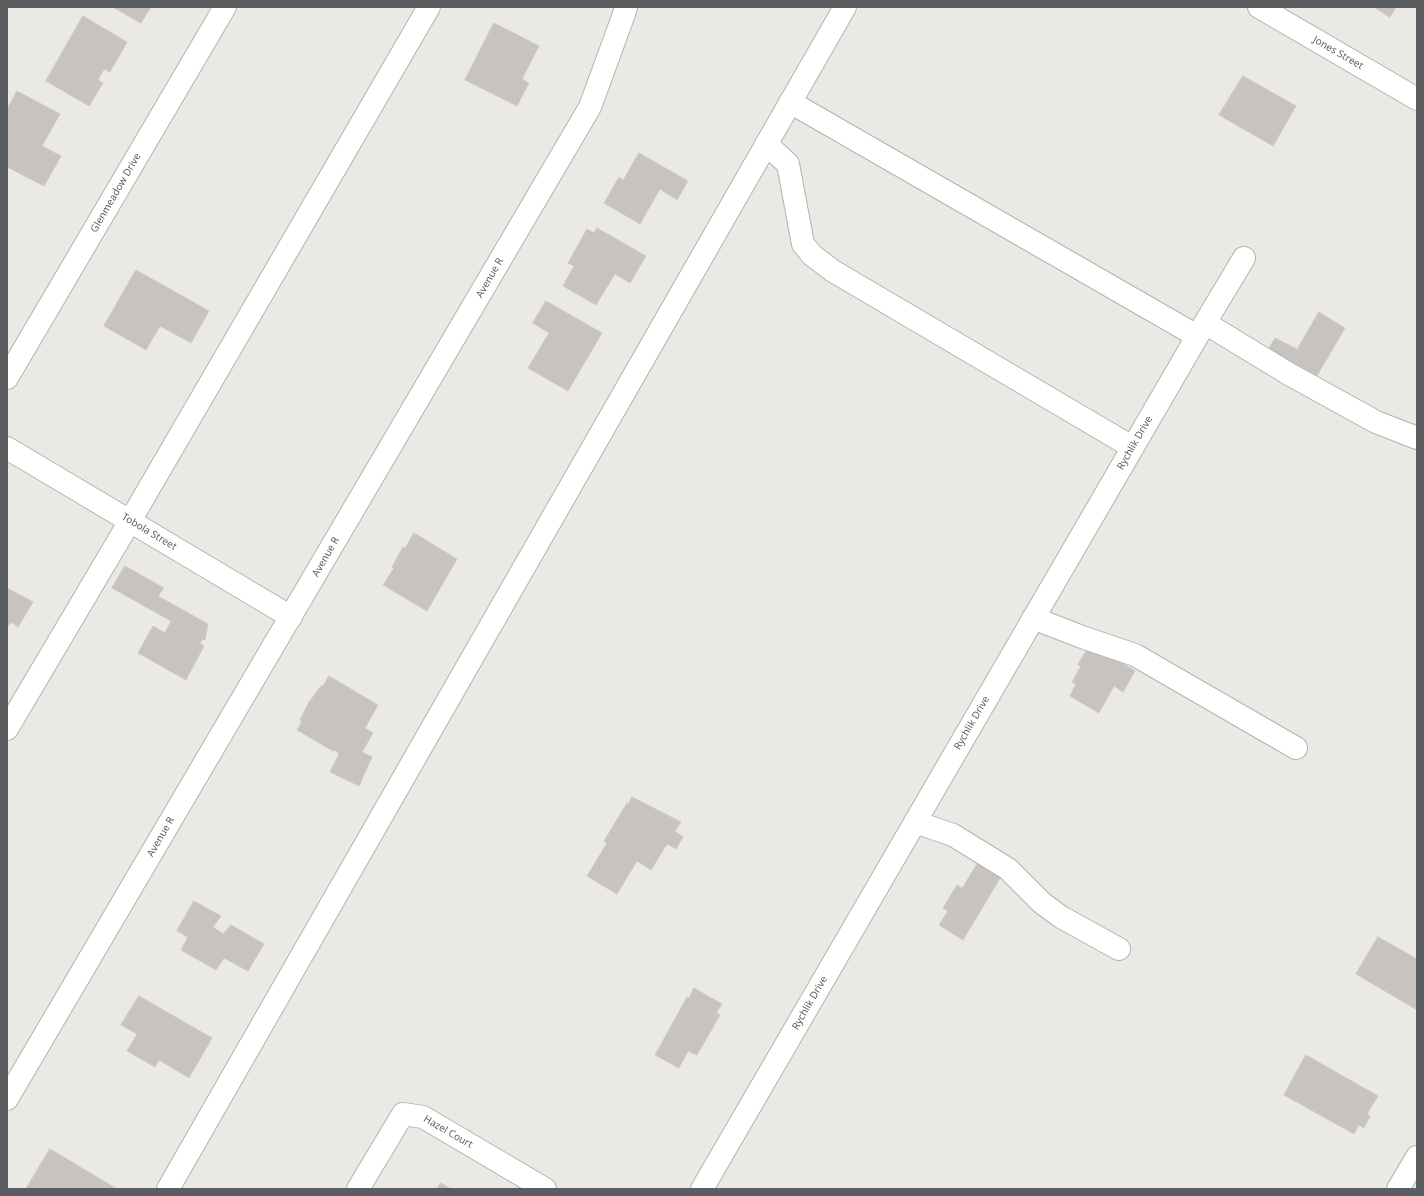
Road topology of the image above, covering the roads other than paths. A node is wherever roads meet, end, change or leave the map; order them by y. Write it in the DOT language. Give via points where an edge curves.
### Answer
graph roads {
  1 [pos="225,7"];
  2 [pos="429,7"];
  3 [pos="626,7"];
  4 [pos="844,7"];
  5 [pos="1259,7"];
  6 [pos="1417,98"];
  7 [pos="790,102"];
  8 [pos="766,144"];
  9 [pos="1244,258"];
  10 [pos="1201,329"];
  11 [pos="7,378"];
  12 [pos="1417,438"];
  13 [pos="1132,447"];
  14 [pos="7,448"];
  15 [pos="130,521"];
  16 [pos="291,617"];
  17 [pos="1033,618"];
  18 [pos="7,729"];
  19 [pos="1296,748"];
  20 [pos="915,822"];
  21 [pos="1118,949"];
  22 [pos="7,1099"];
  23 [pos="1417,1157"];
  24 [pos="168,1189"];
  25 [pos="358,1189"];
  26 [pos="545,1189"];
  27 [pos="702,1189"];
  28 [pos="1398,1189"];
  1 -- 11 [label="street, Glenmeadow Drive"];
  2 -- 15 [label="street"];
  3 -- 16 [label="street, Avenue R" via="590,107"];
  4 -- 7 [label="street"];
  5 -- 6 [label="street, Jones Street"];
  7 -- 8 [label="street"];
  7 -- 10 [label="street"];
  8 -- 13 [label="street" via="788,164 803,244 812,255 833,271"];
  8 -- 24 [label="street"];
  9 -- 10 [label="street, Rychlik Drive"];
  10 -- 12 [label="street" via="1376,422"];
  10 -- 13 [label="street, Rychlik Drive"];
  13 -- 17 [label="street, Rychlik Drive"];
  14 -- 15 [label="street, Tobola Street"];
  15 -- 16 [label="street, Tobola Street"];
  15 -- 18 [label="street"];
  16 -- 22 [label="street, Avenue R"];
  17 -- 19 [label="street" via="1082,638 1135,655"];
  17 -- 20 [label="street, Rychlik Drive"];
  20 -- 21 [label="street" via="953,835 1008,869 1042,904"];
  20 -- 27 [label="street, Rychlik Drive"];
  23 -- 28 [label="street"];
  25 -- 26 [label="street, Hazel Court" via="403,1114 423,1117"];
}
